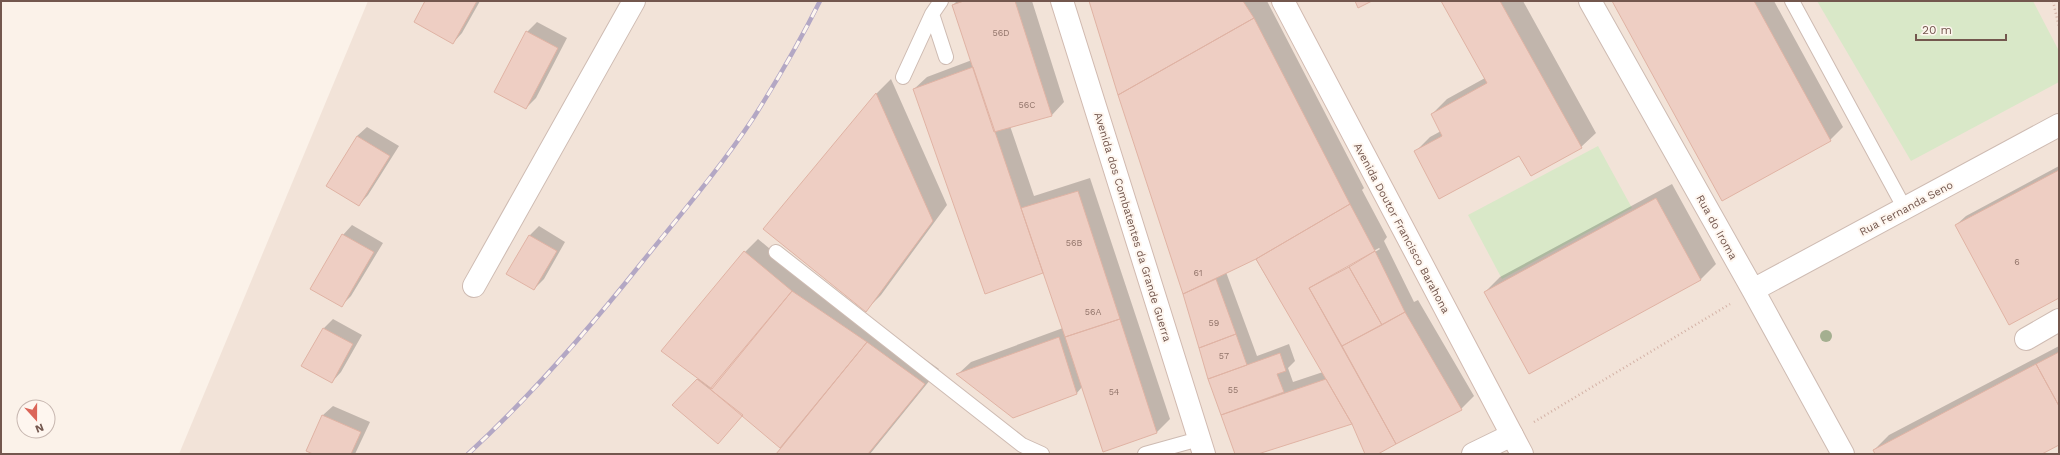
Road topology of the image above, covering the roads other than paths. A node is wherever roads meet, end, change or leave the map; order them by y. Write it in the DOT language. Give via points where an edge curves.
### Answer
graph roads {
  1 [pos="634,1"];
  2 [pos="941,1"];
  3 [pos="1062,1"];
  4 [pos="1283,1"];
  5 [pos="1590,1"];
  6 [pos="1792,1"];
  7 [pos="932,14"];
  8 [pos="946,57"];
  9 [pos="903,77"];
  10 [pos="2059,125"];
  11 [pos="1905,209"];
  12 [pos="776,252"];
  13 [pos="474,286"];
  14 [pos="1753,290"];
  15 [pos="2059,320"];
  16 [pos="2026,338"];
  17 [pos="1512,435"];
  18 [pos="1202,446"];
  19 [pos="1042,454"];
  20 [pos="1145,454"];
  21 [pos="1473,454"];
  22 [pos="1522,454"];
  23 [pos="1842,454"];
  1 -- 13 [label="street"];
  2 -- 7 [label="lane"];
  3 -- 18 [label="street, Avenida dos Combatentes da Grande Guerra"];
  4 -- 17 [label="street, Avenida Doutor Francisco Barahona"];
  5 -- 14 [label="street, Rua do Iroma"];
  6 -- 11 [label="lane"];
  7 -- 8 [label="lane"];
  7 -- 9 [label="lane"];
  10 -- 11 [label="street, Rua Fernanda Seno"];
  11 -- 14 [label="street, Rua Fernanda Seno"];
  12 -- 19 [label="lane" via="1022,445"];
  14 -- 23 [label="street, Rua do Iroma"];
  15 -- 16 [label="street"];
  17 -- 21 [label="street"];
  17 -- 22 [label="street, Avenida Doutor Francisco Barahona"];
  18 -- 20 [label="lane"];
}
